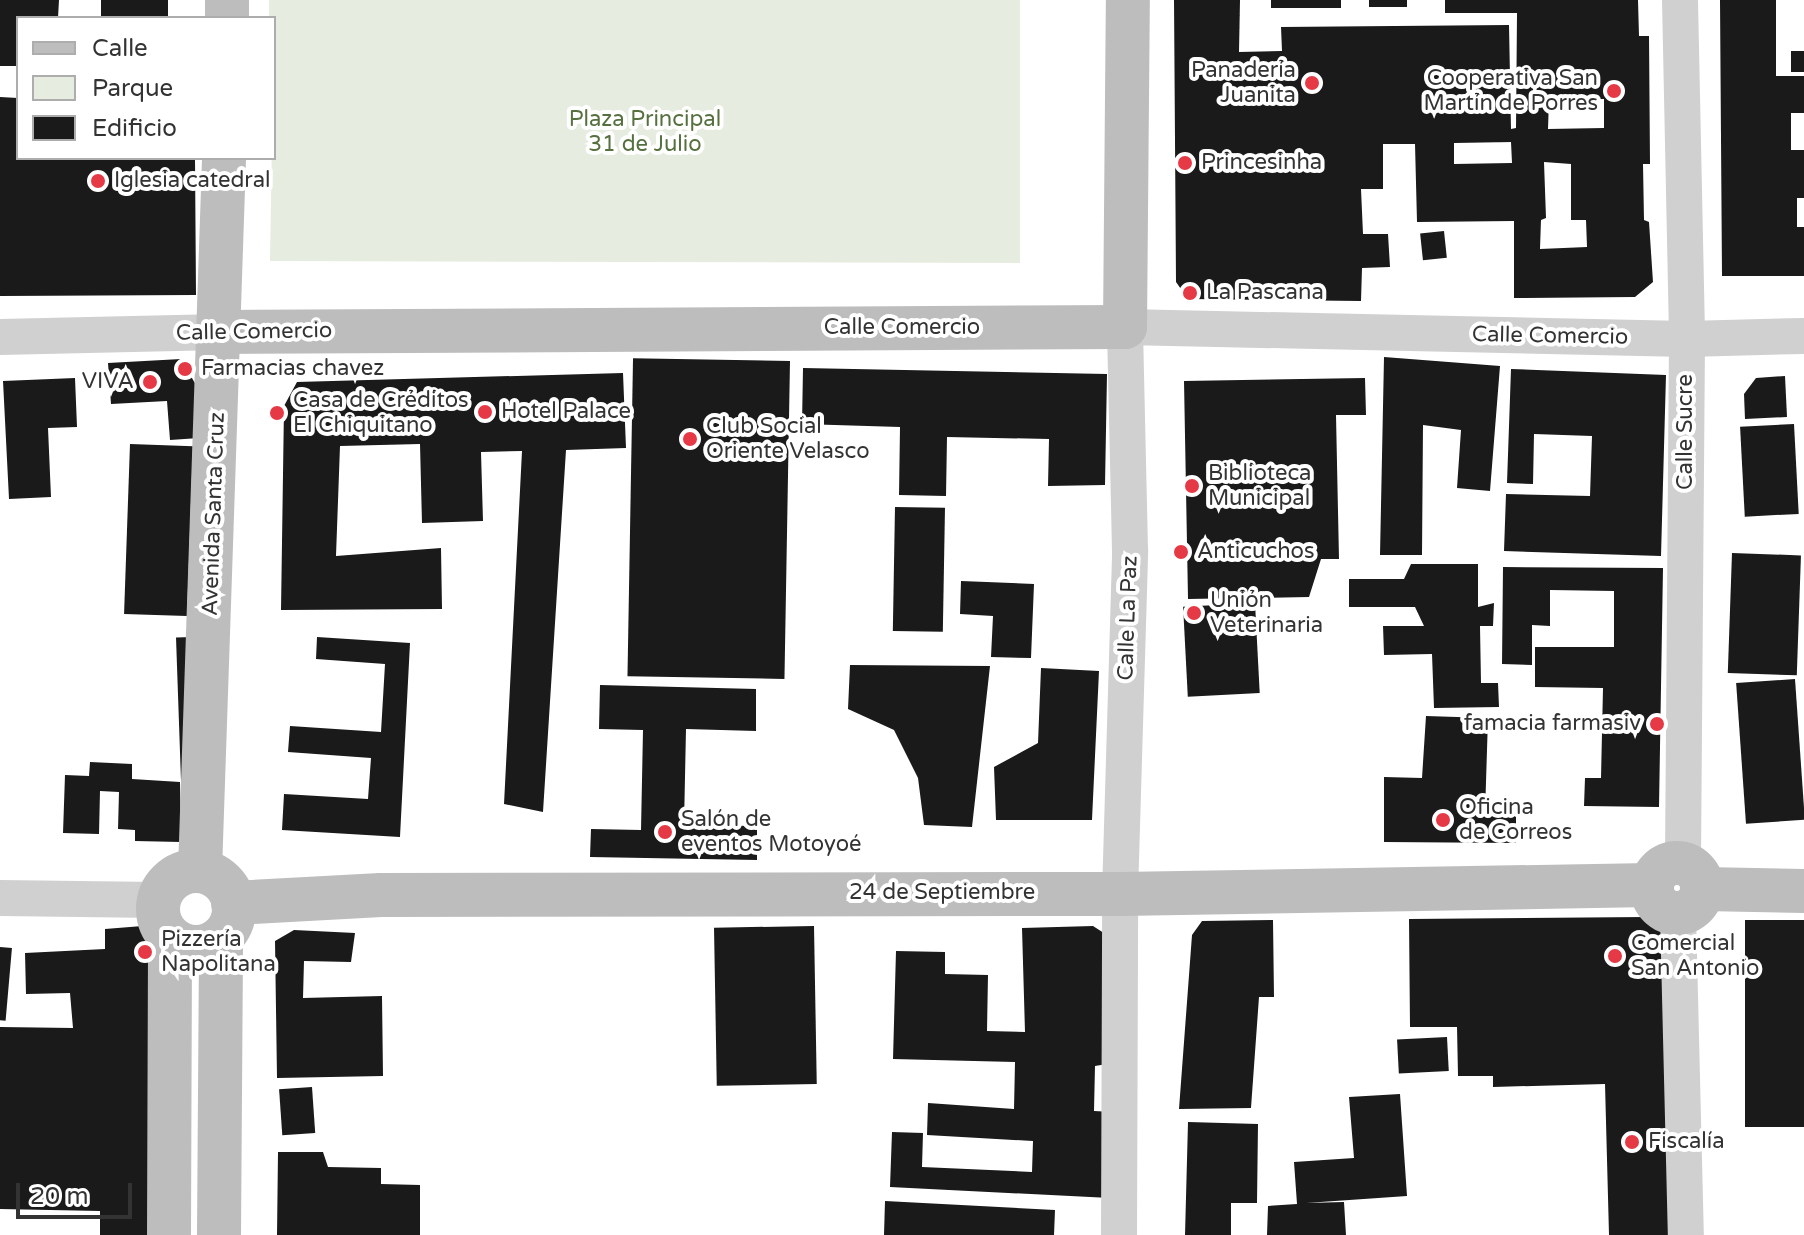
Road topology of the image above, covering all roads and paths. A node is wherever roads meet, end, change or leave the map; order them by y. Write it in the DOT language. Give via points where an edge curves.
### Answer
graph roads {
  1 [pos="1128,0"];
  2 [pos="1680,0"];
  3 [pos="224,160"];
  4 [pos="1125,327"];
  5 [pos="221,332"];
  6 [pos="1804,336"];
  7 [pos="0,337"];
  8 [pos="1687,339"];
  9 [pos="200,871"];
  10 [pos="1679,888"];
  11 [pos="1804,891"];
  12 [pos="1120,894"];
  13 [pos="0,898"];
  14 [pos="164,919"];
  15 [pos="227,920"];
  16 [pos="169,1235"];
  17 [pos="219,1235"];
  18 [pos="1119,1235"];
  19 [pos="1686,1235"];
  1 -- 4 [label="main road, Calle La Paz"];
  2 -- 8 [label="street, Calle Sucre"];
  3 -- 5 [label="main road, Avenida Santa Cruz"];
  4 -- 5 [label="main road, Calle Comercio"];
  4 -- 8 [label="street, Calle Comercio"];
  4 -- 12 [label="street, Calle La Paz" via="1130,550"];
  5 -- 7 [label="street, Calle Comercio"];
  5 -- 9 [label="main road, Avenida Santa Cruz"];
  6 -- 8 [label="street, Calle Comercio"];
  8 -- 10 [label="street, Calle Sucre"];
  9 -- 14 [label="main road" via="178,874"];
  9 -- 15 [label="main road" via="222,881"];
  10 -- 11 [label="main road, 24 de Septiembre"];
  10 -- 12 [label="main road, 24 de Septiembre"];
  10 -- 19 [label="street, Calle Sucre"];
  12 -- 15 [label="main road, 24 de Septiembre" via="396,895"];
  12 -- 18 [label="street, Calle La Paz"];
  13 -- 14 [label="street"];
  14 -- 15 [label="main road" via="190,947"];
  14 -- 16 [label="main road"];
  15 -- 17 [label="main road"];
}
